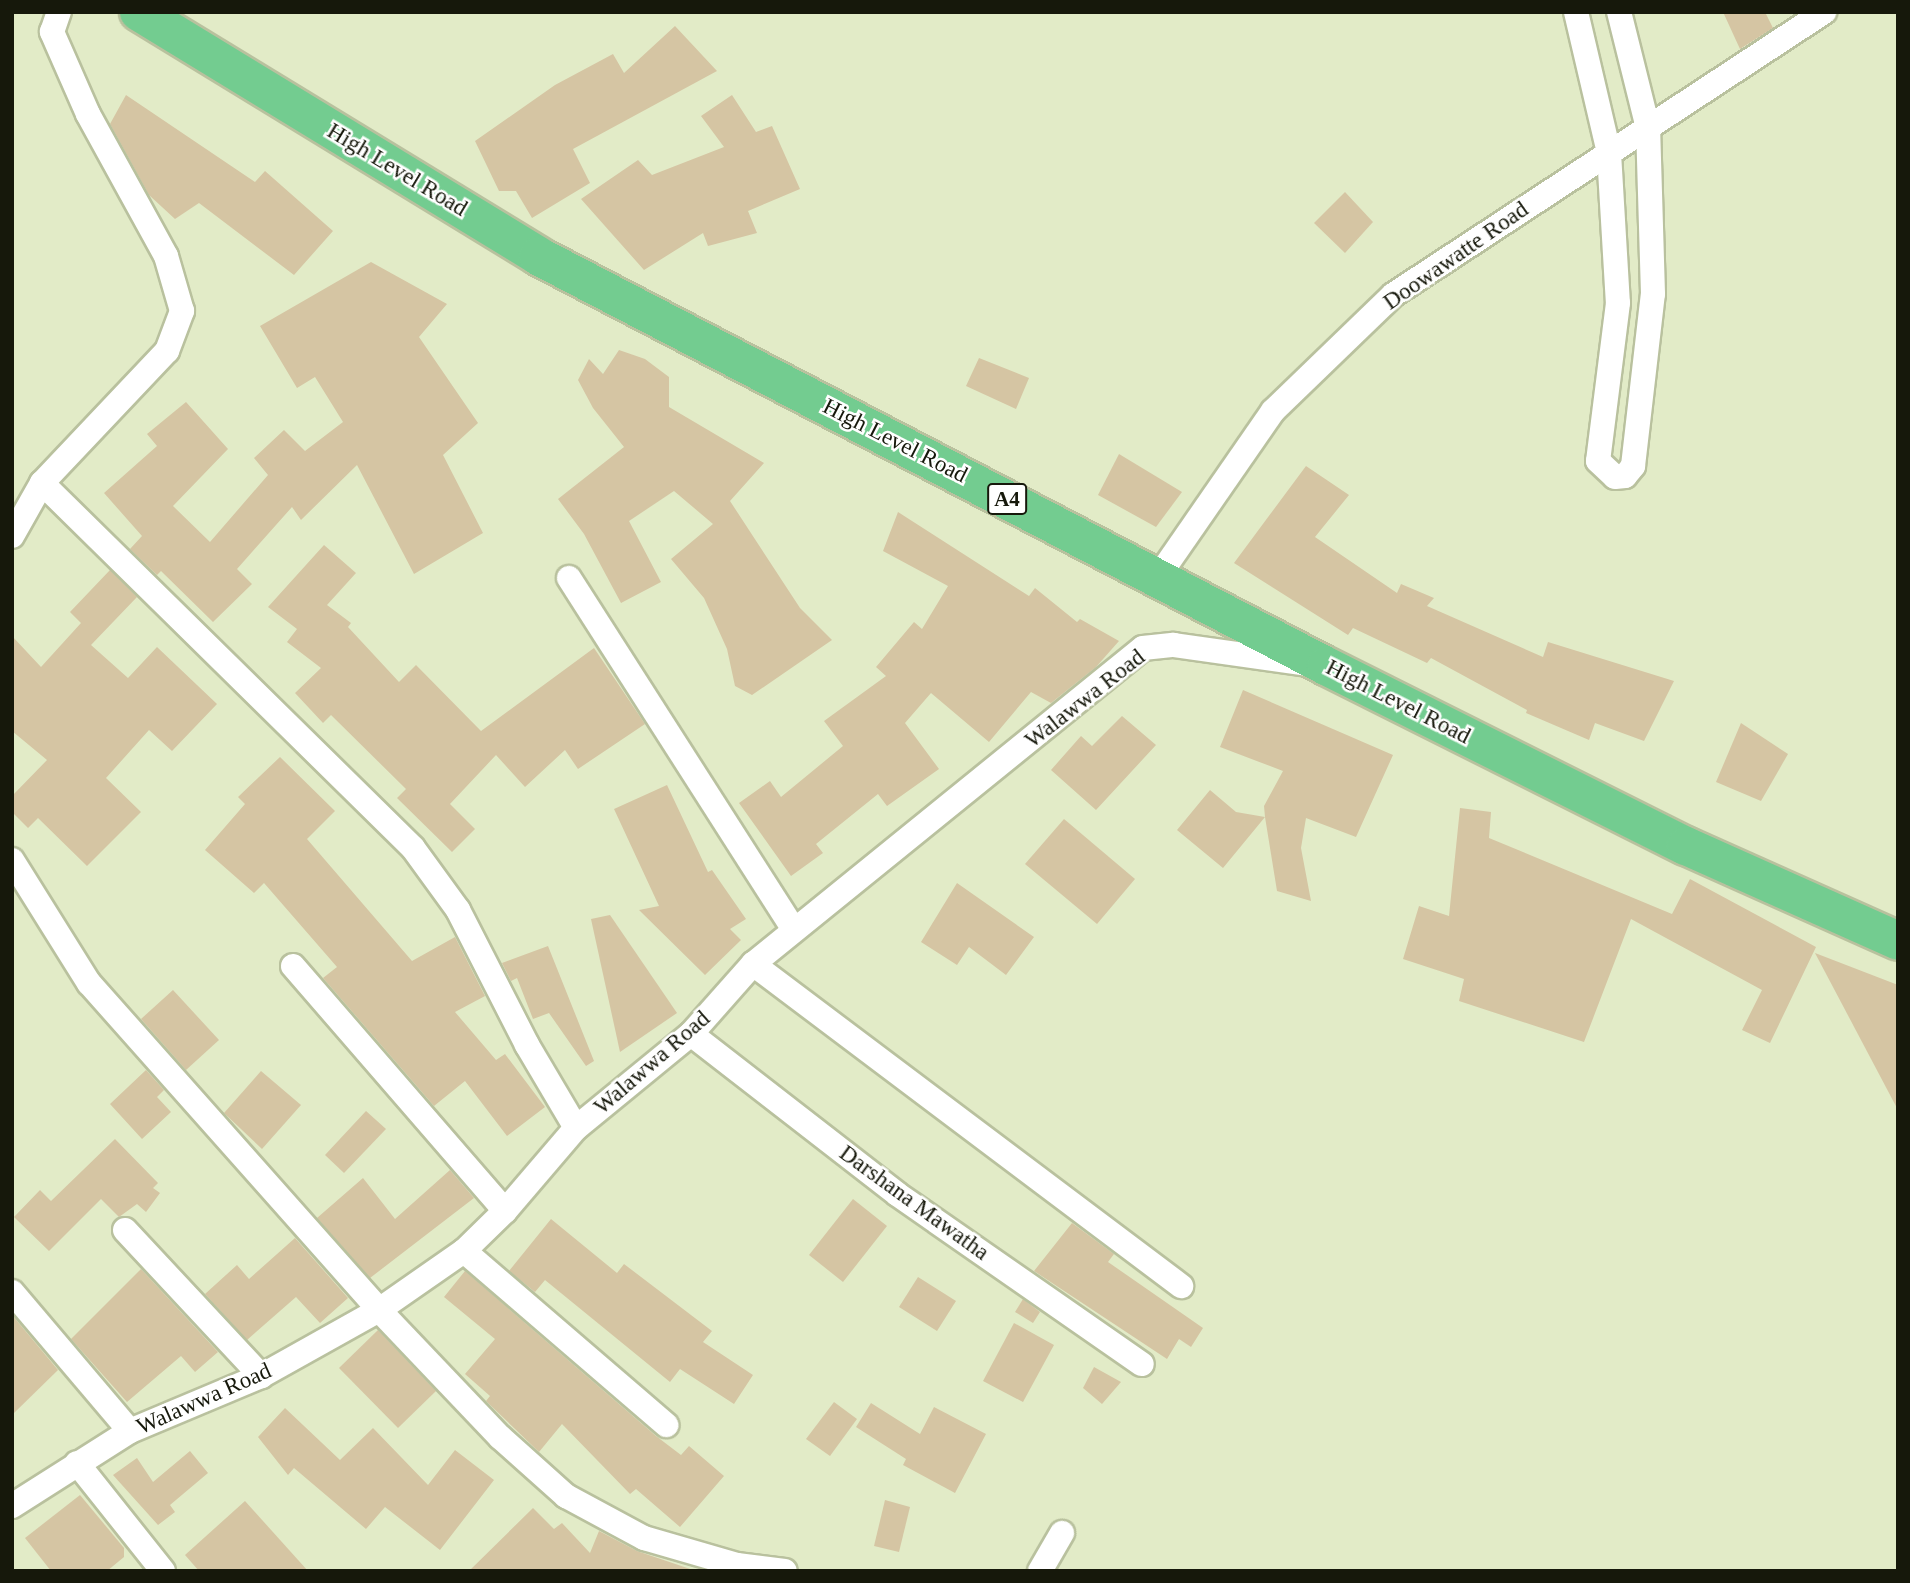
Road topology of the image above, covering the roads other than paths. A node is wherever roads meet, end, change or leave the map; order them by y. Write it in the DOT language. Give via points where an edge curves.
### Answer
graph roads {
  1 [pos="59,12"];
  2 [pos="139,12"];
  3 [pos="1576,12"];
  4 [pos="1619,12"];
  5 [pos="1824,12"];
  6 [pos="1648,128"];
  7 [pos="1609,153"];
  8 [pos="42,483"];
  9 [pos="12,536"];
  10 [pos="1158,577"];
  11 [pos="569,578"];
  12 [pos="1326,666"];
  13 [pos="12,860"];
  14 [pos="793,928"];
  15 [pos="1898,941"];
  16 [pos="753,964"];
  17 [pos="293,966"];
  18 [pos="691,1034"];
  19 [pos="576,1128"];
  20 [pos="505,1211"];
  21 [pos="125,1230"];
  22 [pos="464,1251"];
  23 [pos="1181,1286"];
  24 [pos="12,1292"];
  25 [pos="379,1310"];
  26 [pos="1142,1364"];
  27 [pos="261,1376"];
  28 [pos="666,1425"];
  29 [pos="130,1431"];
  30 [pos="77,1463"];
  31 [pos="12,1506"];
  32 [pos="1062,1533"];
  33 [pos="163,1571"];
  34 [pos="785,1571"];
  35 [pos="1040,1571"];
  1 -- 8 [label="street" via="52,32 88,114 166,256 182,310 167,351"];
  2 -- 10 [label="highway, High Level Road / A4" via="538,256"];
  3 -- 7 [label="street"];
  4 -- 6 [label="street"];
  5 -- 6 [label="street, Doowawatte Road"];
  6 -- 7 [label="street, Doowawatte Road"];
  6 -- 7 [label="street" via="1653,295 1633,466 1625,476 1615,477 1598,461 1618,303"];
  7 -- 10 [label="street, Doowawatte Road" via="1393,295 1325,358 1273,411"];
  8 -- 9 [label="street"];
  8 -- 19 [label="street" via="413,848 458,909 527,1045"];
  10 -- 12 [label="highway, High Level Road / A4"];
  11 -- 14 [label="street"];
  12 -- 14 [label="street, Walawwa Road" via="1174,645 1143,648"];
  12 -- 15 [label="highway, High Level Road / A4" via="1686,846"];
  13 -- 25 [label="street" via="89,983"];
  14 -- 16 [label="street, Walawwa Road"];
  16 -- 18 [label="street, Walawwa Road"];
  16 -- 23 [label="street"];
  17 -- 20 [label="street"];
  18 -- 19 [label="street, Walawwa Road"];
  18 -- 26 [label="street, Darshana Mawatha" via="897,1194"];
  19 -- 20 [label="street, Walawwa Road"];
  20 -- 22 [label="street, Walawwa Road"];
  21 -- 27 [label="street"];
  22 -- 25 [label="street, Walawwa Road"];
  22 -- 28 [label="street"];
  24 -- 29 [label="street"];
  25 -- 27 [label="street, Walawwa Road"];
  25 -- 34 [label="street" via="500,1437 566,1496 644,1538 737,1565"];
  27 -- 29 [label="street, Walawwa Road"];
  29 -- 30 [label="street, Walawwa Road"];
  30 -- 31 [label="street, Walawwa Road"];
  30 -- 33 [label="street"];
  32 -- 35 [label="street"];
}
